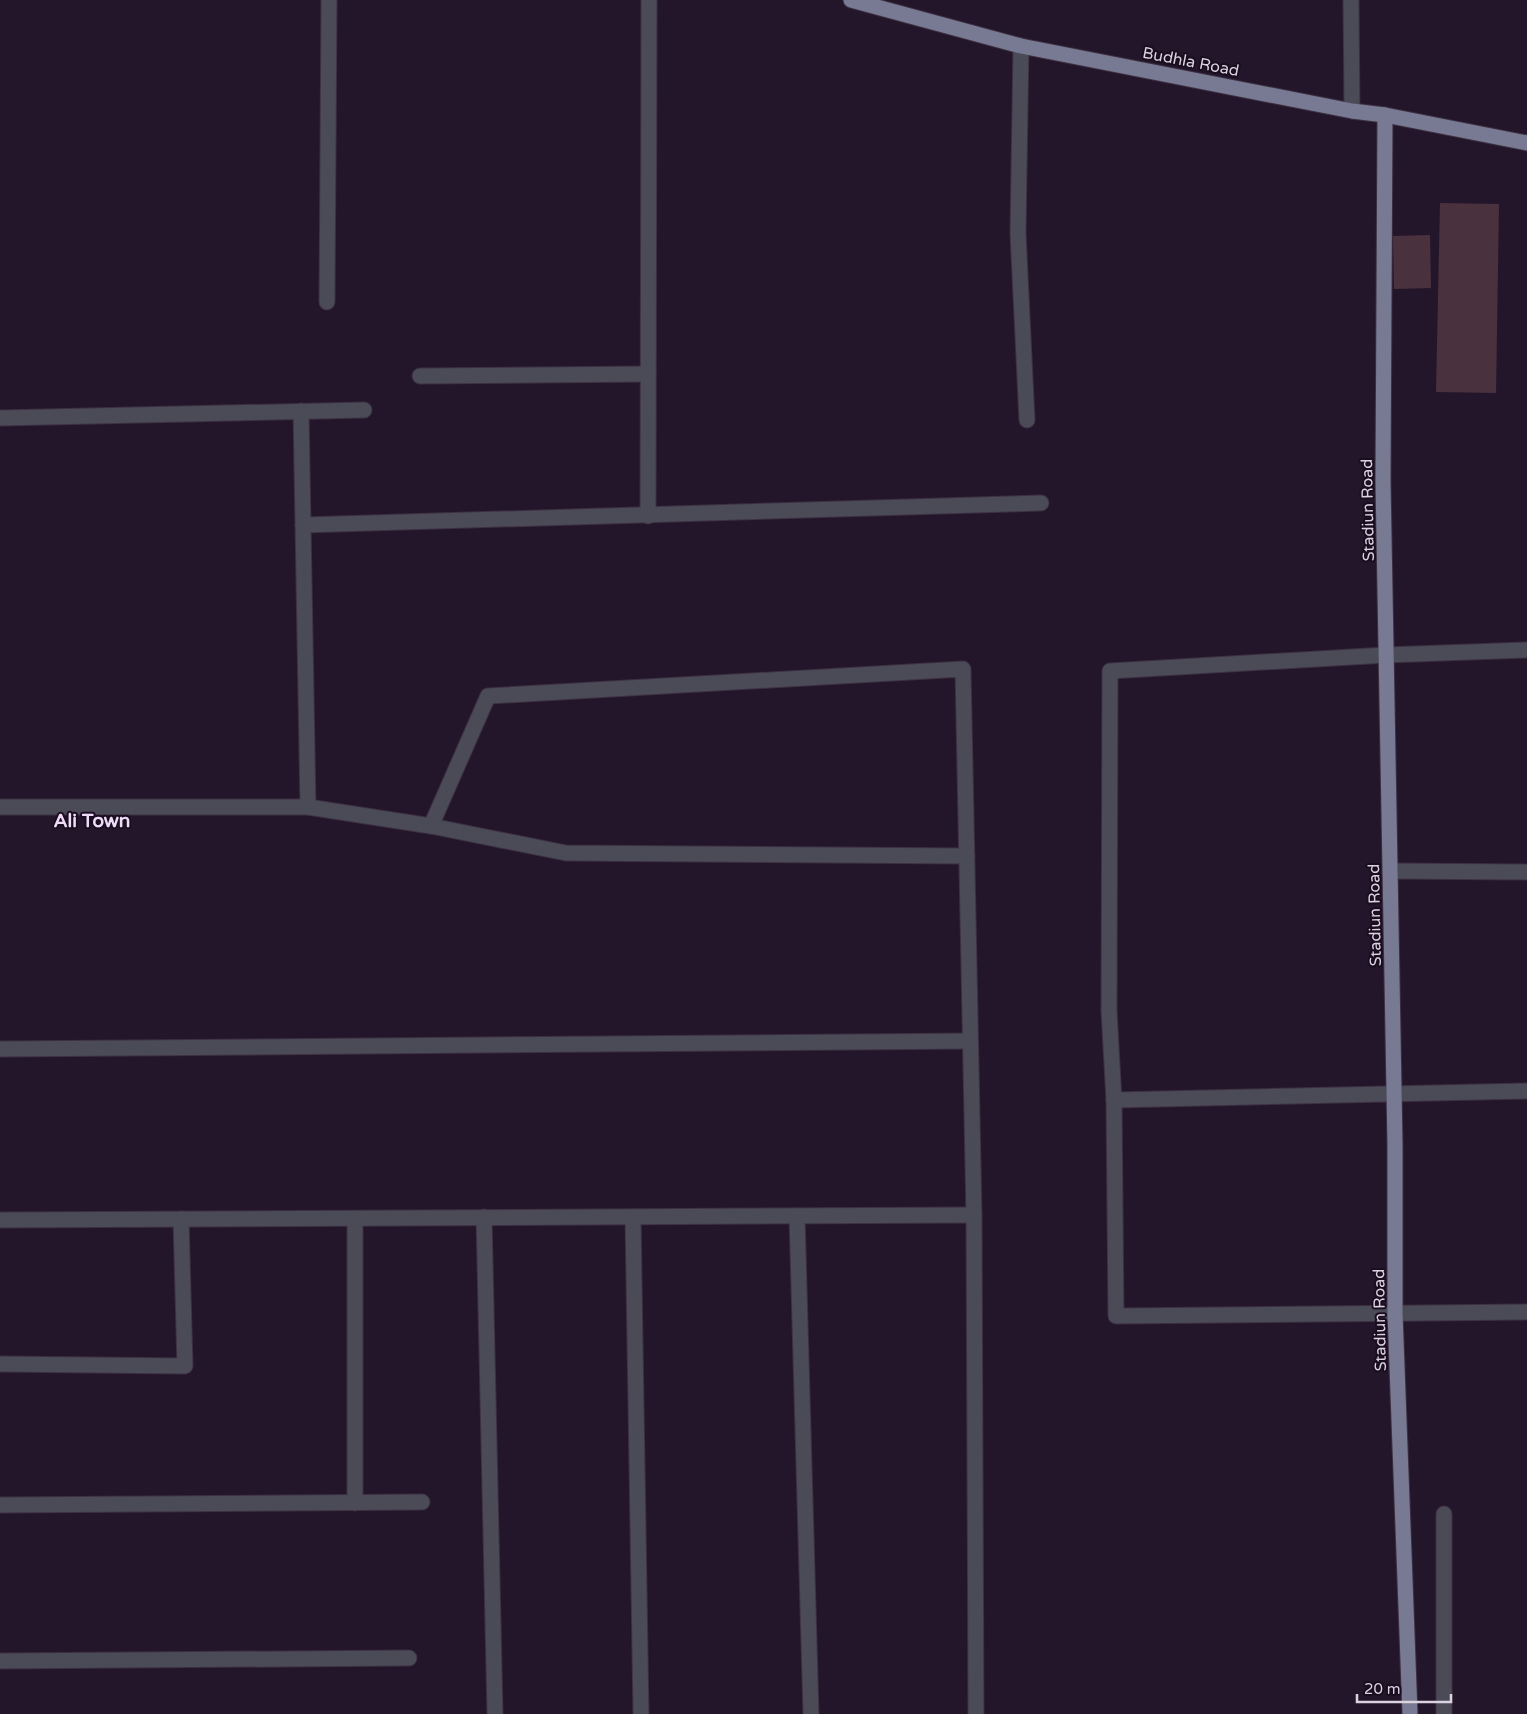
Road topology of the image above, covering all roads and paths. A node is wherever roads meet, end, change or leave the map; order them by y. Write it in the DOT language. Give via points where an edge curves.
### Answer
graph roads {
  1 [pos="329,0"];
  2 [pos="649,0"];
  3 [pos="851,0"];
  4 [pos="1351,0"];
  5 [pos="1021,46"];
  6 [pos="1352,111"];
  7 [pos="1385,115"];
  8 [pos="1527,143"];
  9 [pos="327,302"];
  10 [pos="648,374"];
  11 [pos="420,376"];
  12 [pos="364,410"];
  13 [pos="301,412"];
  14 [pos="0,418"];
  15 [pos="1027,420"];
  16 [pos="1041,503"];
  17 [pos="648,516"];
  18 [pos="303,525"];
  19 [pos="1527,650"];
  20 [pos="1386,654"];
  21 [pos="0,807"];
  22 [pos="308,807"];
  23 [pos="431,826"];
  24 [pos="967,856"];
  25 [pos="1390,871"];
  26 [pos="1527,872"];
  27 [pos="970,1041"];
  28 [pos="0,1049"];
  29 [pos="1527,1091"];
  30 [pos="1394,1094"];
  31 [pos="1114,1100"];
  32 [pos="974,1215"];
  33 [pos="797,1216"];
  34 [pos="633,1217"];
  35 [pos="355,1218"];
  36 [pos="484,1218"];
  37 [pos="181,1219"];
  38 [pos="0,1220"];
  39 [pos="1527,1312"];
  40 [pos="1395,1313"];
  41 [pos="0,1364"];
  42 [pos="422,1502"];
  43 [pos="355,1503"];
  44 [pos="0,1505"];
  45 [pos="1444,1514"];
  46 [pos="408,1658"];
  47 [pos="0,1661"];
  48 [pos="495,1714"];
  49 [pos="641,1714"];
  50 [pos="811,1714"];
  51 [pos="976,1714"];
  52 [pos="1410,1714"];
  53 [pos="1444,1714"];
  1 -- 9 [label="street"];
  2 -- 10 [label="street"];
  3 -- 5 [label="main road, Budhla Road"];
  4 -- 6 [label="street"];
  5 -- 6 [label="main road, Budhla Road"];
  5 -- 15 [label="street" via="1018,233"];
  6 -- 7 [label="main road, Budhla Road"];
  7 -- 8 [label="main road, Budhla Road"];
  7 -- 20 [label="main road, Stadiun Road" via="1383,481"];
  10 -- 11 [label="street"];
  10 -- 17 [label="street"];
  12 -- 13 [label="street"];
  13 -- 14 [label="street"];
  13 -- 18 [label="street"];
  16 -- 17 [label="street"];
  17 -- 18 [label="street"];
  18 -- 22 [label="street"];
  19 -- 20 [label="street"];
  20 -- 25 [label="main road, Stadiun Road"];
  20 -- 31 [label="street" via="1110,671 1109,1011"];
  21 -- 22 [label="street"];
  22 -- 23 [label="street"];
  23 -- 24 [label="street" via="566,854"];
  23 -- 24 [label="street" via="488,696 963,669"];
  24 -- 27 [label="street"];
  25 -- 26 [label="street"];
  25 -- 30 [label="main road, Stadiun Road"];
  27 -- 28 [label="street"];
  27 -- 32 [label="street"];
  29 -- 30 [label="street"];
  30 -- 31 [label="street"];
  30 -- 40 [label="main road, Stadiun Road"];
  31 -- 40 [label="street" via="1116,1316"];
  32 -- 33 [label="street"];
  32 -- 51 [label="street"];
  33 -- 34 [label="street"];
  33 -- 50 [label="street"];
  34 -- 36 [label="street"];
  34 -- 49 [label="street"];
  35 -- 36 [label="street"];
  35 -- 37 [label="street"];
  35 -- 43 [label="street"];
  36 -- 48 [label="street"];
  37 -- 38 [label="street"];
  37 -- 41 [label="street" via="185,1366"];
  39 -- 40 [label="street"];
  40 -- 52 [label="main road, Stadiun Road"];
  42 -- 43 [label="street"];
  43 -- 44 [label="street"];
  45 -- 53 [label="street"];
  46 -- 47 [label="street"];
}
